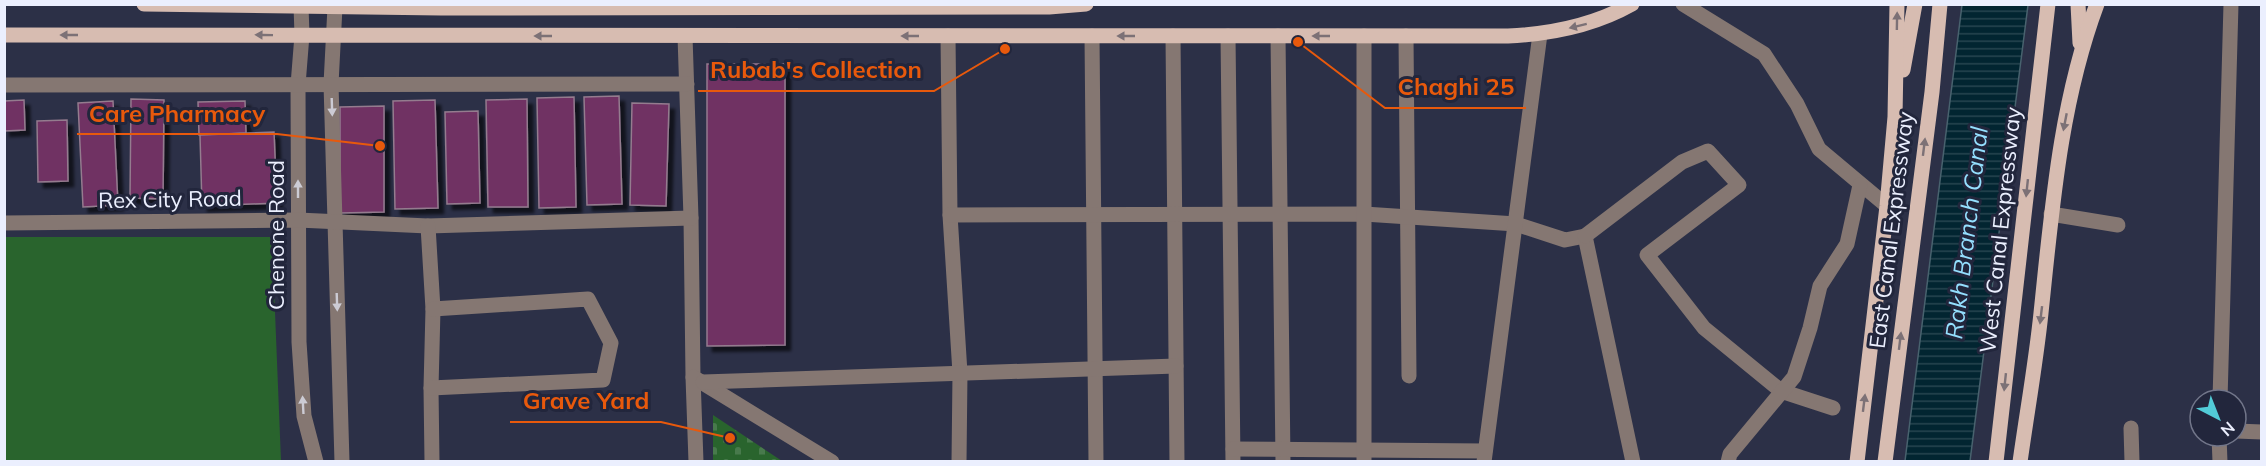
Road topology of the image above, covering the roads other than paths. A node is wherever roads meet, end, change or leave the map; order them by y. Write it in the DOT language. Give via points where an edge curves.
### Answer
graph roads {
  1 [pos="144,4"];
  2 [pos="1086,4"];
  3 [pos="1632,4"];
  4 [pos="1683,4"];
  5 [pos="1897,4"];
  6 [pos="1915,4"];
  7 [pos="1940,4"];
  8 [pos="2048,4"];
  9 [pos="2078,4"];
  10 [pos="2097,4"];
  11 [pos="2104,4"];
  12 [pos="2231,4"];
  13 [pos="301,6"];
  14 [pos="488,6"];
  15 [pos="705,6"];
  16 [pos="1049,6"];
  17 [pos="335,7"];
  18 [pos="984,7"];
  19 [pos="1540,34"];
  20 [pos="4,35"];
  21 [pos="302,35"];
  22 [pos="334,36"];
  23 [pos="685,36"];
  24 [pos="948,36"];
  25 [pos="1092,36"];
  26 [pos="1173,36"];
  27 [pos="1228,36"];
  28 [pos="1278,36"];
  29 [pos="1364,36"];
  30 [pos="1406,36"];
  31 [pos="2080,55"];
  32 [pos="331,84"];
  33 [pos="687,84"];
  34 [pos="4,85"];
  35 [pos="298,85"];
  36 [pos="2070,98"];
  37 [pos="1895,117"];
  38 [pos="1860,185"];
  39 [pos="1887,206"];
  40 [pos="1364,214"];
  41 [pos="2051,214"];
  42 [pos="950,215"];
  43 [pos="1094,215"];
  44 [pos="1175,215"];
  45 [pos="1230,215"];
  46 [pos="1280,215"];
  47 [pos="1409,217"];
  48 [pos="691,218"];
  49 [pos="298,220"];
  50 [pos="335,222"];
  51 [pos="4,223"];
  52 [pos="1516,224"];
  53 [pos="2118,225"];
  54 [pos="428,226"];
  55 [pos="1585,236"];
  56 [pos="433,309"];
  57 [pos="1176,366"];
  58 [pos="1095,369"];
  59 [pos="960,373"];
  60 [pos="1409,376"];
  61 [pos="698,379"];
  62 [pos="431,388"];
  63 [pos="2220,388"];
  64 [pos="1781,391"];
  65 [pos="1833,408"];
  66 [pos="2131,428"];
  67 [pos="1364,455"];
  68 [pos="1233,456"];
  69 [pos="1283,456"];
  70 [pos="1485,456"];
  71 [pos="316,462"];
  72 [pos="342,462"];
  73 [pos="432,462"];
  74 [pos="696,462"];
  75 [pos="832,462"];
  76 [pos="959,462"];
  77 [pos="1096,462"];
  78 [pos="1177,462"];
  79 [pos="1633,462"];
  80 [pos="1728,462"];
  81 [pos="1857,462"];
  82 [pos="1885,462"];
  83 [pos="1996,462"];
  84 [pos="2020,462"];
  85 [pos="2132,462"];
  1 -- 13 [label="main road"];
  2 -- 16 [label="main road"];
  3 -- 19 [label="main road, one-way" via="1579,27"];
  4 -- 38 [label="street" via="1764,54 1797,104 1819,149"];
  37 -- 5 [label="main road, one-way"];
  6 -- 37 [label="main road"];
  82 -- 7 [label="main road, East Canal Expressway, one-way"];
  8 -- 83 [label="main road, West Canal Expressway, one-way"];
  9 -- 31 [label="main road"];
  10 -- 31 [label="main road"];
  11 -- 36 [label="street" via="2097,14"];
  12 -- 63 [label="street"];
  13 -- 17 [label="main road"];
  13 -- 21 [label="street, Chenone Road"];
  14 -- 15 [label="main road"];
  14 -- 17 [label="main road"];
  15 -- 18 [label="main road"];
  16 -- 18 [label="main road"];
  17 -- 22 [label="street"];
  19 -- 30 [label="main road"];
  19 -- 52 [label="street"];
  21 -- 20 [label="main road, one-way"];
  21 -- 22 [label="main road"];
  21 -- 35 [label="street, Chenone Road"];
  23 -- 22 [label="main road, one-way"];
  22 -- 32 [label="street"];
  24 -- 23 [label="main road, one-way"];
  23 -- 33 [label="street"];
  24 -- 25 [label="main road"];
  24 -- 42 [label="street"];
  26 -- 25 [label="main road, one-way"];
  25 -- 43 [label="street"];
  26 -- 27 [label="main road"];
  26 -- 44 [label="street"];
  27 -- 28 [label="main road"];
  27 -- 45 [label="street"];
  29 -- 28 [label="main road, one-way"];
  28 -- 46 [label="street"];
  29 -- 30 [label="main road"];
  29 -- 40 [label="street"];
  30 -- 47 [label="street"];
  31 -- 36 [label="main road"];
  32 -- 33 [label="street"];
  32 -- 35 [label="street"];
  32 -- 50 [label="street, one-way"];
  33 -- 48 [label="street"];
  34 -- 35 [label="street"];
  49 -- 35 [label="street, Chenone Road, one-way"];
  36 -- 41 [label="main road, one-way"];
  37 -- 39 [label="main road"];
  38 -- 39 [label="street"];
  38 -- 64 [label="street" via="1847,244 1820,286 1794,377"];
  81 -- 39 [label="main road, one-way"];
  40 -- 46 [label="street"];
  40 -- 47 [label="street"];
  40 -- 67 [label="street"];
  41 -- 53 [label="street"];
  41 -- 84 [label="main road, one-way"];
  42 -- 43 [label="street"];
  42 -- 59 [label="street"];
  43 -- 44 [label="street"];
  43 -- 58 [label="street"];
  44 -- 45 [label="street"];
  44 -- 57 [label="street"];
  45 -- 46 [label="street"];
  45 -- 68 [label="street"];
  46 -- 69 [label="street"];
  47 -- 52 [label="street"];
  47 -- 60 [label="street"];
  48 -- 54 [label="street, Rex City Road"];
  48 -- 61 [label="street"];
  49 -- 50 [label="street, Rex City Road"];
  49 -- 51 [label="street, Rex City Road"];
  71 -- 49 [label="street, Chenone Road, one-way" via="304,416"];
  50 -- 54 [label="street, Rex City Road"];
  50 -- 72 [label="street, one-way"];
  52 -- 55 [label="street" via="1565,240"];
  52 -- 70 [label="street"];
  54 -- 56 [label="street"];
  55 -- 64 [label="street" via="1682,162 1708,151 1739,185 1647,255 1704,328"];
  55 -- 79 [label="street"];
  56 -- 62 [label="street"];
  56 -- 62 [label="street" via="588,299 611,343 603,380"];
  57 -- 58 [label="street"];
  57 -- 78 [label="street"];
  58 -- 59 [label="street"];
  58 -- 77 [label="street"];
  59 -- 61 [label="street"];
  59 -- 76 [label="street"];
  61 -- 74 [label="street"];
  61 -- 75 [label="street"];
  62 -- 73 [label="street"];
  64 -- 65 [label="street"];
  64 -- 80 [label="street" via="1730,454"];
  66 -- 85 [label="street"];
  67 -- 69 [label="street"];
  67 -- 70 [label="street"];
  68 -- 69 [label="street"];
}
